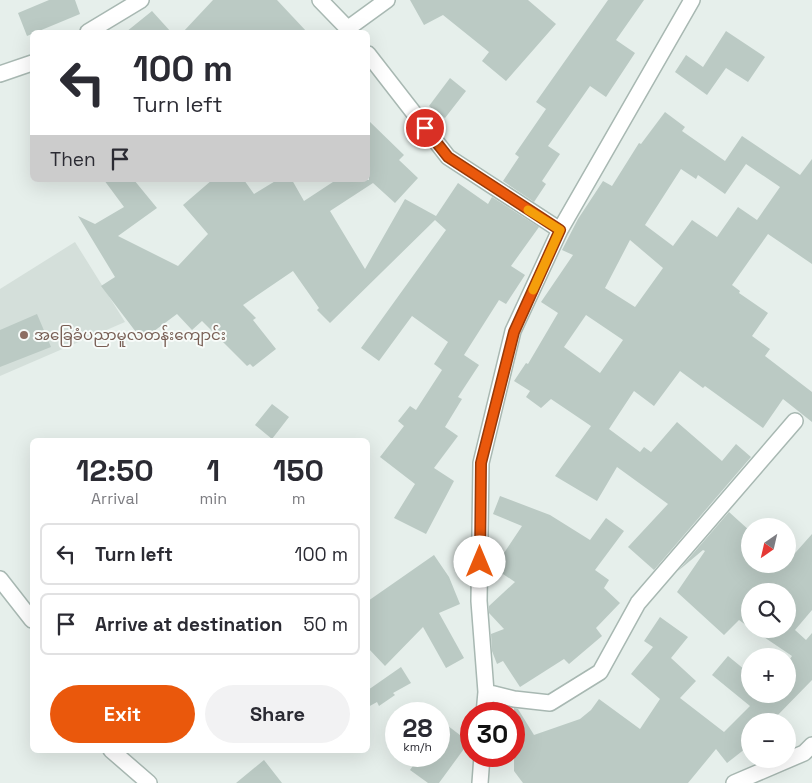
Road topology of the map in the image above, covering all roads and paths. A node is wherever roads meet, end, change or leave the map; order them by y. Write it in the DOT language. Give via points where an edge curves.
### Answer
graph roads {
  1 [pos="141,0"];
  2 [pos="320,0"];
  3 [pos="387,0"];
  4 [pos="692,0"];
  5 [pos="91,30"];
  6 [pos="348,30"];
  7 [pos="350,30"];
  8 [pos="370,57"];
  9 [pos="30,63"];
  10 [pos="0,74"];
  11 [pos="560,230"];
  12 [pos="794,421"];
  13 [pos="0,579"];
  14 [pos="30,617"];
  15 [pos="486,692"];
  16 [pos="485,702"];
  17 [pos="115,753"];
  18 [pos="810,755"];
  19 [pos="481,767"];
  20 [pos="149,783"];
  21 [pos="480,783"];
  22 [pos="734,783"];
  1 -- 5 [label="street"];
  2 -- 6 [label="street"];
  3 -- 7 [label="street"];
  4 -- 11 [label="street"];
  8 -- 11 [label="street" via="448,157"];
  9 -- 10 [label="street"];
  11 -- 15 [label="street" via="514,332 481,463 480,601"];
  12 -- 15 [label="street" via="638,603 600,672 550,703"];
  13 -- 14 [label="street"];
  15 -- 16 [label="street"];
  17 -- 20 [label="street"];
  18 -- 22 [label="street"];
  19 -- 21 [label="street"];
}
